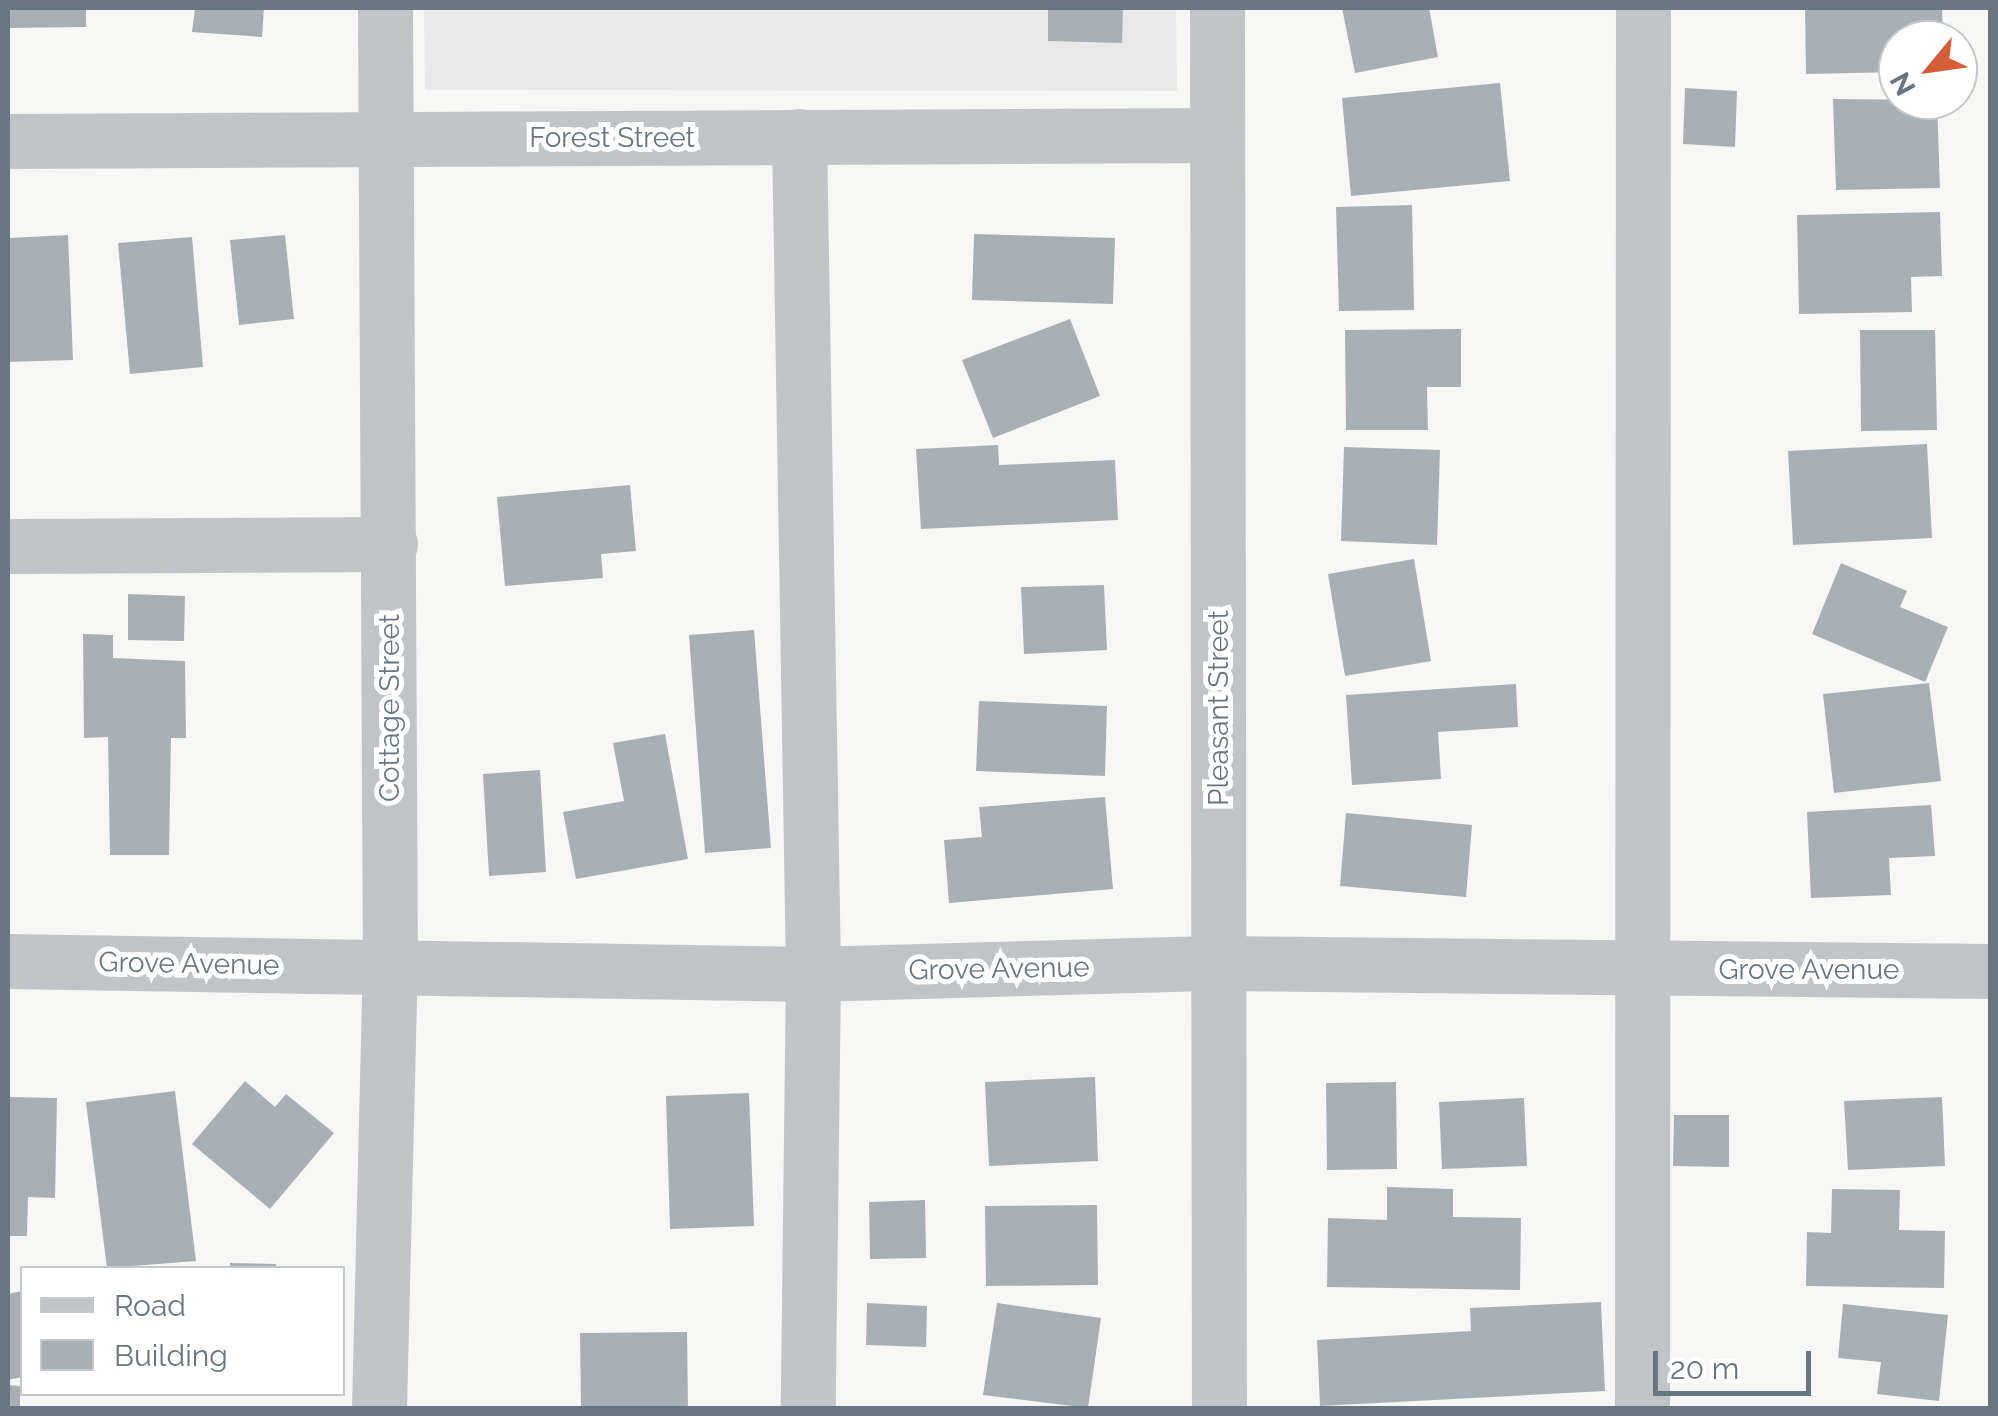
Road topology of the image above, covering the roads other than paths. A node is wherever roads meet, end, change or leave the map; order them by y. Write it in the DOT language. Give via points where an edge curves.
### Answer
graph roads {
  1 [pos="384,8"];
  2 [pos="1217,8"];
  3 [pos="1643,8"];
  4 [pos="1217,135"];
  5 [pos="799,136"];
  6 [pos="384,139"];
  7 [pos="8,140"];
  8 [pos="390,544"];
  9 [pos="8,546"];
  10 [pos="8,961"];
  11 [pos="1219,963"];
  12 [pos="390,968"];
  13 [pos="1644,970"];
  14 [pos="1990,971"];
  15 [pos="813,974"];
  16 [pos="378,1408"];
  17 [pos="808,1408"];
  18 [pos="1219,1408"];
  19 [pos="1642,1408"];
  1 -- 6 [label="street, Cottage Street"];
  2 -- 4 [label="street, Pleasant Street"];
  3 -- 13 [label="street"];
  4 -- 5 [label="street, Forest Street"];
  4 -- 11 [label="street, Pleasant Street"];
  5 -- 6 [label="street, Forest Street"];
  5 -- 15 [label="street"];
  6 -- 7 [label="street, Forest Street"];
  6 -- 8 [label="street, Cottage Street"];
  8 -- 9 [label="street"];
  8 -- 12 [label="street, Cottage Street"];
  10 -- 12 [label="street, Grove Avenue"];
  11 -- 13 [label="street, Grove Avenue"];
  11 -- 15 [label="street, Grove Avenue"];
  11 -- 18 [label="street, Pleasant Street"];
  12 -- 15 [label="street, Grove Avenue"];
  12 -- 16 [label="street, Cottage Street"];
  13 -- 14 [label="street, Grove Avenue"];
  13 -- 19 [label="street"];
  15 -- 17 [label="street"];
}
